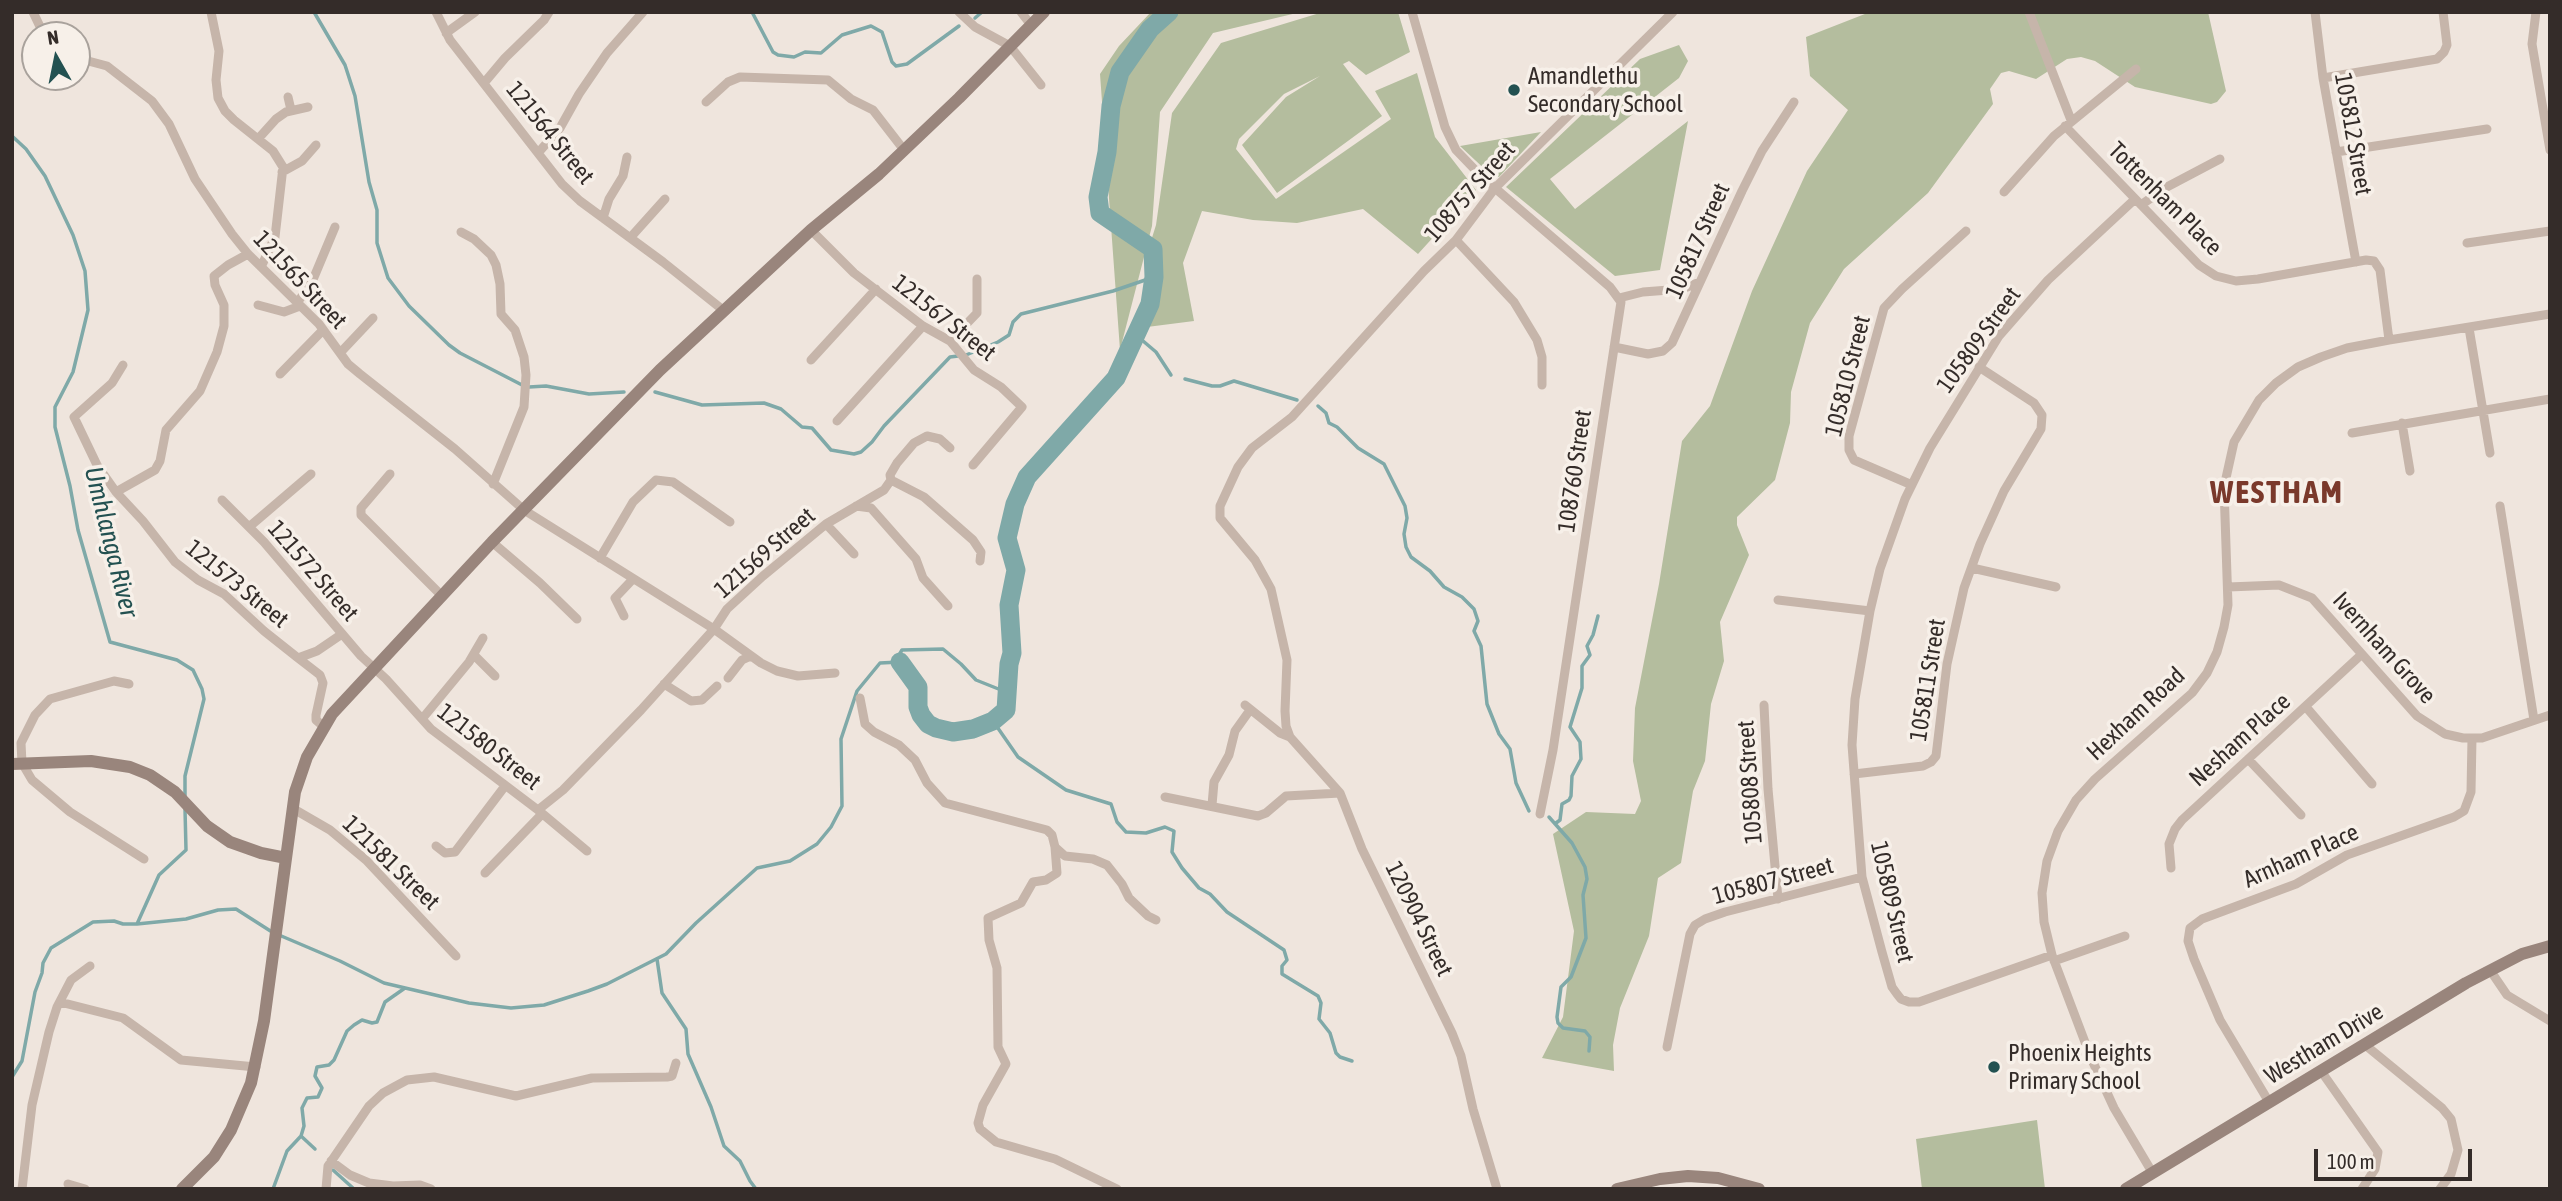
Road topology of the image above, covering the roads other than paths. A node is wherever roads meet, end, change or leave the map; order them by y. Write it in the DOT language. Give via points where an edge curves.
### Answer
graph roads {
  1 [pos="211,12"];
  2 [pos="436,12"];
  3 [pos="475,12"];
  4 [pos="549,12"];
  5 [pos="643,12"];
  6 [pos="959,12"];
  7 [pos="1020,12"];
  8 [pos="1044,12"];
  9 [pos="1412,12"];
  10 [pos="1673,12"];
  11 [pos="2029,12"];
  12 [pos="2315,12"];
  13 [pos="2443,12"];
  14 [pos="2536,12"];
  15 [pos="1031,25"];
  16 [pos="446,33"];
  17 [pos="1010,46"];
  18 [pos="91,63"];
  19 [pos="2136,69"];
  20 [pos="2323,78"];
  21 [pos="484,83"];
  22 [pos="1041,85"];
  23 [pos="288,97"];
  24 [pos="706,102"];
  25 [pos="1794,102"];
  26 [pos="308,107"];
  27 [pos="290,110"];
  28 [pos="2068,123"];
  29 [pos="2487,129"];
  30 [pos="258,139"];
  31 [pos="316,145"];
  32 [pos="904,150"];
  33 [pos="2550,150"];
  34 [pos="2336,152"];
  35 [pos="538,153"];
  36 [pos="627,158"];
  37 [pos="2220,159"];
  38 [pos="282,173"];
  39 [pos="1495,188"];
  40 [pos="2004,192"];
  41 [pos="665,199"];
  42 [pos="2138,202"];
  43 [pos="604,218"];
  44 [pos="335,227"];
  45 [pos="811,230"];
  46 [pos="1966,230"];
  47 [pos="2550,231"];
  48 [pos="461,232"];
  49 [pos="630,238"];
  50 [pos="1456,240"];
  51 [pos="2467,243"];
  52 [pos="248,254"];
  53 [pos="2356,262"];
  54 [pos="261,267"];
  55 [pos="977,279"];
  56 [pos="1700,282"];
  57 [pos="876,289"];
  58 [pos="1619,298"];
  59 [pos="298,304"];
  60 [pos="258,305"];
  61 [pos="723,310"];
  62 [pos="2550,314"];
  63 [pos="373,318"];
  64 [pos="923,326"];
  65 [pos="2469,328"];
  66 [pos="323,330"];
  67 [pos="2389,340"];
  68 [pos="950,341"];
  69 [pos="1614,347"];
  70 [pos="340,354"];
  71 [pos="811,360"];
  72 [pos="123,365"];
  73 [pos="1979,367"];
  74 [pos="280,374"];
  75 [pos="1542,385"];
  76 [pos="2550,399"];
  77 [pos="2482,410"];
  78 [pos="837,421"];
  79 [pos="2402,423"];
  80 [pos="2352,433"];
  81 [pos="950,448"];
  82 [pos="2490,453"];
  83 [pos="973,465"];
  84 [pos="2410,471"];
  85 [pos="311,474"];
  86 [pos="390,474"];
  87 [pos="891,480"];
  88 [pos="494,484"];
  89 [pos="1912,485"];
  90 [pos="116,492"];
  91 [pos="222,500"];
  92 [pos="854,506"];
  93 [pos="2500,506"];
  94 [pos="524,510"];
  95 [pos="730,522"];
  96 [pos="827,524"];
  97 [pos="249,527"];
  98 [pos="492,542"];
  99 [pos="854,554"];
  100 [pos="600,558"];
  101 [pos="980,561"];
  102 [pos="1972,568"];
  103 [pos="633,579"];
  104 [pos="2056,587"];
  105 [pos="2228,587"];
  106 [pos="442,596"];
  107 [pos="1779,600"];
  108 [pos="948,606"];
  109 [pos="1870,611"];
  110 [pos="624,616"];
  111 [pos="577,619"];
  112 [pos="714,629"];
  113 [pos="342,634"];
  114 [pos="483,638"];
  115 [pos="2362,654"];
  116 [pos="474,655"];
  117 [pos="751,656"];
  118 [pos="298,658"];
  119 [pos="372,668"];
  120 [pos="835,673"];
  121 [pos="495,676"];
  122 [pos="728,678"];
  123 [pos="129,684"];
  124 [pos="664,684"];
  125 [pos="718,686"];
  126 [pos="860,698"];
  127 [pos="1764,705"];
  128 [pos="2306,707"];
  129 [pos="2550,715"];
  130 [pos="422,719"];
  131 [pos="2534,720"];
  132 [pos="323,726"];
  133 [pos="1290,737"];
  134 [pos="2472,738"];
  135 [pos="2248,760"];
  136 [pos="17,764"];
  137 [pos="1854,774"];
  138 [pos="2372,784"];
  139 [pos="505,786"];
  140 [pos="1340,793"];
  141 [pos="1165,797"];
  142 [pos="1212,805"];
  143 [pos="292,808"];
  144 [pos="540,812"];
  145 [pos="1540,814"];
  146 [pos="2301,814"];
  147 [pos="436,846"];
  148 [pos="1055,847"];
  149 [pos="587,851"];
  150 [pos="286,858"];
  151 [pos="144,859"];
  152 [pos="2171,868"];
  153 [pos="485,873"];
  154 [pos="1862,877"];
  155 [pos="1778,899"];
  156 [pos="1156,920"];
  157 [pos="2125,936"];
  158 [pos="2550,946"];
  159 [pos="456,956"];
  160 [pos="2053,958"];
  161 [pos="90,967"];
  162 [pos="2490,970"];
  163 [pos="60,1002"];
  164 [pos="2550,1021"];
  165 [pos="2364,1044"];
  166 [pos="1667,1047"];
  167 [pos="676,1063"];
  168 [pos="256,1067"];
  169 [pos="2321,1071"];
  170 [pos="2269,1102"];
  171 [pos="331,1161"];
  172 [pos="2152,1172"];
  173 [pos="68,1184"];
  174 [pos="22,1189"];
  175 [pos="85,1189"];
  176 [pos="183,1189"];
  177 [pos="326,1189"];
  178 [pos="431,1189"];
  179 [pos="1116,1189"];
  180 [pos="1497,1189"];
  181 [pos="1617,1189"];
  182 [pos="1759,1189"];
  183 [pos="2126,1189"];
  184 [pos="2362,1189"];
  185 [pos="2440,1189"];
  1 -- 30 [label="street" via="219,51 219,99 225,111"];
  2 -- 16 [label="street, 121564 Street"];
  3 -- 16 [label="street"];
  4 -- 21 [label="street"];
  5 -- 35 [label="street" via="607,53 560,128"];
  6 -- 17 [label="street" via="975,27"];
  7 -- 15 [label="street"];
  8 -- 15 [label="street"];
  9 -- 39 [label="street" via="1451,141"];
  10 -- 39 [label="street, 108757 Street"];
  11 -- 28 [label="street"];
  12 -- 20 [label="street, 105812 Street"];
  13 -- 20 [label="street" via="2447,45 2437,59"];
  14 -- 33 [label="street" via="2532,44"];
  15 -- 17 [label="street"];
  16 -- 21 [label="street, 121564 Street"];
  17 -- 22 [label="street"];
  17 -- 32 [label="street"];
  18 -- 52 [label="street, 121565 Street" via="115,71 152,102 169,124 201,189"];
  19 -- 28 [label="street"];
  20 -- 34 [label="street, 105812 Street"];
  21 -- 35 [label="street, 121564 Street"];
  23 -- 27 [label="street"];
  24 -- 32 [label="street" via="740,77 828,80 873,110"];
  25 -- 56 [label="street, 105817 Street" via="1762,151"];
  26 -- 27 [label="street"];
  27 -- 30 [label="street"];
  28 -- 40 [label="street"];
  28 -- 42 [label="street, Tottenham Place"];
  29 -- 34 [label="street"];
  30 -- 38 [label="street" via="280,160"];
  31 -- 38 [label="street"];
  32 -- 45 [label="street"];
  34 -- 53 [label="street, 105812 Street"];
  35 -- 43 [label="street, 121564 Street" via="562,184"];
  36 -- 43 [label="street"];
  37 -- 42 [label="street, 105809 Street"];
  38 -- 54 [label="street" via="275,237"];
  39 -- 50 [label="street, 108757 Street"];
  39 -- 58 [label="street"];
  41 -- 49 [label="street"];
  42 -- 53 [label="street, Tottenham Place" via="2199,265 2227,280"];
  42 -- 73 [label="street, 105809 Street" via="2048,280"];
  43 -- 49 [label="street, 121564 Street"];
  44 -- 59 [label="street"];
  45 -- 57 [label="street, 121567 Street"];
  45 -- 61 [label="street"];
  46 -- 89 [label="street, 105810 Street" via="1885,308 1849,436 1854,460"];
  47 -- 51 [label="street"];
  48 -- 88 [label="street" via="491,255 499,272 500,314 515,330 524,357 522,414"];
  49 -- 61 [label="street, 121564 Street"];
  50 -- 75 [label="street" via="1514,302 1537,340"];
  50 -- 133 [label="street, 108757 Street" via="1292,417 1252,448 1220,506 1220,519 1255,560 1271,589 1287,660 1285,711"];
  52 -- 54 [label="street, 121565 Street"];
  52 -- 90 [label="street" via="214,276 224,305 224,326 200,391 166,430 155,470"];
  53 -- 67 [label="street" via="2374,261 2380,270"];
  54 -- 59 [label="street, 121565 Street"];
  55 -- 68 [label="street" via="977,313"];
  56 -- 58 [label="street"];
  56 -- 69 [label="street, 105817 Street" via="1668,349 1639,354"];
  57 -- 64 [label="street, 121567 Street"];
  57 -- 71 [label="street"];
  58 -- 69 [label="street, 108760 Street"];
  59 -- 60 [label="street" via="284,312"];
  59 -- 66 [label="street, 121565 Street"];
  61 -- 94 [label="street"];
  62 -- 65 [label="street, Hexham Road"];
  63 -- 70 [label="street"];
  64 -- 68 [label="street, 121567 Street"];
  64 -- 78 [label="street"];
  65 -- 67 [label="street, Hexham Road"];
  65 -- 77 [label="street"];
  66 -- 70 [label="street, 121565 Street"];
  66 -- 74 [label="street"];
  67 -- 105 [label="street, Hexham Road" via="2347,348 2298,367 2259,400 2244,423 2234,442 2224,487"];
  68 -- 83 [label="street, 121567 Street" via="974,370 1022,407"];
  69 -- 145 [label="street, 108760 Street"];
  70 -- 88 [label="street, 121565 Street"];
  72 -- 90 [label="street, 121573 Street" via="111,383 74,417"];
  73 -- 89 [label="street, 105809 Street"];
  73 -- 102 [label="street, 105811 Street" via="2034,403 2042,422 2004,491"];
  76 -- 77 [label="street"];
  77 -- 79 [label="street"];
  77 -- 82 [label="street"];
  79 -- 80 [label="street"];
  79 -- 84 [label="street"];
  81 -- 87 [label="street" via="940,439 921,439 897,463"];
  85 -- 97 [label="street"];
  86 -- 106 [label="street" via="361,515"];
  87 -- 92 [label="street, 121569 Street" via="884,491"];
  87 -- 101 [label="street" via="924,497 974,540"];
  88 -- 94 [label="street, 121565 Street"];
  89 -- 109 [label="street, 105809 Street" via="1880,569"];
  90 -- 118 [label="street, 121573 Street" via="175,562 224,594"];
  91 -- 97 [label="street, 121572 Street"];
  92 -- 96 [label="street, 121569 Street"];
  92 -- 108 [label="street" via="871,509 916,559 923,578"];
  93 -- 131 [label="street"];
  94 -- 98 [label="street"];
  94 -- 100 [label="street, 121569 Street"];
  95 -- 100 [label="street" via="673,482 656,480 633,502"];
  96 -- 99 [label="street"];
  96 -- 112 [label="street, 121569 Street" via="747,590"];
  97 -- 113 [label="street, 121572 Street"];
  98 -- 106 [label="street"];
  98 -- 111 [label="street"];
  100 -- 103 [label="street, 121569 Street"];
  102 -- 104 [label="street"];
  102 -- 137 [label="street, 105811 Street" via="1956,616 1936,756 1916,767"];
  103 -- 110 [label="street" via="615,598"];
  103 -- 112 [label="street, 121569 Street"];
  105 -- 115 [label="street, Ivernham Grove" via="2279,585 2303,593 2322,607"];
  105 -- 160 [label="street, Hexham Road" via="2224,627 2207,673 2192,693 2095,779 2058,831 2046,861 2042,893"];
  106 -- 119 [label="street"];
  107 -- 109 [label="street"];
  109 -- 137 [label="street, 105809 Street" via="1854,699"];
  112 -- 117 [label="street"];
  112 -- 124 [label="street"];
  113 -- 118 [label="street, 121573 Street"];
  113 -- 119 [label="street, 121572 Street"];
  114 -- 116 [label="street"];
  115 -- 128 [label="street, Nesham Place"];
  115 -- 134 [label="street, Ivernham Grove" via="2417,716 2445,734"];
  116 -- 121 [label="street"];
  116 -- 130 [label="street"];
  117 -- 120 [label="street" via="777,671 798,676"];
  117 -- 122 [label="street"];
  118 -- 132 [label="street" via="320,675 323,683 316,718"];
  119 -- 130 [label="street, 121580 Street"];
  119 -- 132 [label="street"];
  123 -- 136 [label="street" via="114,681 50,699 35,715"];
  124 -- 125 [label="street" via="691,701 702,700"];
  124 -- 144 [label="street"];
  126 -- 148 [label="street" via="865,724 915,760 945,803 1047,830"];
  127 -- 155 [label="street, 105808 Street"];
  128 -- 135 [label="street, Nesham Place"];
  128 -- 138 [label="street"];
  129 -- 131 [label="street, Ivernham Grove"];
  130 -- 139 [label="street, 121580 Street"];
  131 -- 134 [label="street, Ivernham Grove"];
  132 -- 143 [label="street" via="300,776"];
  133 -- 140 [label="street, 120904 Street"];
  133 -- 142 [label="street, 120904 Street" via="1247,708 1214,782"];
  134 -- 170 [label="street, Arnham Place" via="2472,792 2464,811 2347,855 2296,884 2202,919 2190,928 2194,959 2220,1020"];
  135 -- 146 [label="street"];
  135 -- 152 [label="street, Nesham Place" via="2175,829 2169,844"];
  136 -- 150 [label="street" via="91,761 130,767 175,792 216,833 237,845"];
  136 -- 151 [label="street" via="70,811"];
  137 -- 154 [label="street, 105809 Street"];
  139 -- 144 [label="street, 121580 Street"];
  139 -- 147 [label="street" via="454,852"];
  140 -- 142 [label="street" via="1286,796 1258,816"];
  140 -- 180 [label="street, 120904 Street" via="1362,849 1452,1033"];
  141 -- 142 [label="street"];
  143 -- 150 [label="street"];
  143 -- 159 [label="street, 121581 Street" via="330,830 366,860"];
  144 -- 149 [label="street, 121580 Street"];
  144 -- 153 [label="street"];
  148 -- 156 [label="street" via="1065,856 1107,865 1129,898"];
  148 -- 179 [label="street" via="1055,875 1033,882 1021,902 988,918 997,964 998,1047 1006,1064 983,1105 980,1129 1003,1146 1055,1159"];
  150 -- 168 [label="street"];
  154 -- 155 [label="street, 105807 Street"];
  154 -- 160 [label="street, 105809 Street" via="1892,987 1901,999 1919,1002"];
  155 -- 166 [label="street, 105807 Street" via="1714,915 1695,925 1689,934"];
  157 -- 160 [label="street"];
  158 -- 162 [label="street, Westham Drive"];
  160 -- 172 [label="street, Hexham Road" via="2109,1097"];
  161 -- 163 [label="street" via="71,979"];
  162 -- 164 [label="street" via="2507,995"];
  162 -- 165 [label="street, Westham Drive"];
  163 -- 168 [label="street" via="123,1018 181,1060"];
  163 -- 174 [label="street" via="36,1078"];
  165 -- 169 [label="street, Westham Drive"];
  165 -- 185 [label="street" via="2451,1119 2458,1150"];
  167 -- 171 [label="street" via="672,1076 592,1078 516,1096 434,1077 407,1080 369,1106"];
  168 -- 176 [label="street" via="232,1130"];
  169 -- 170 [label="street, Westham Drive"];
  169 -- 184 [label="street" via="2378,1152 2375,1170"];
  170 -- 172 [label="street, Westham Drive"];
  171 -- 177 [label="street"];
  171 -- 178 [label="street" via="369,1184"];
  172 -- 183 [label="street, Westham Drive"];
  173 -- 175 [label="street"];
  181 -- 182 [label="street" via="1688,1176"];
}
